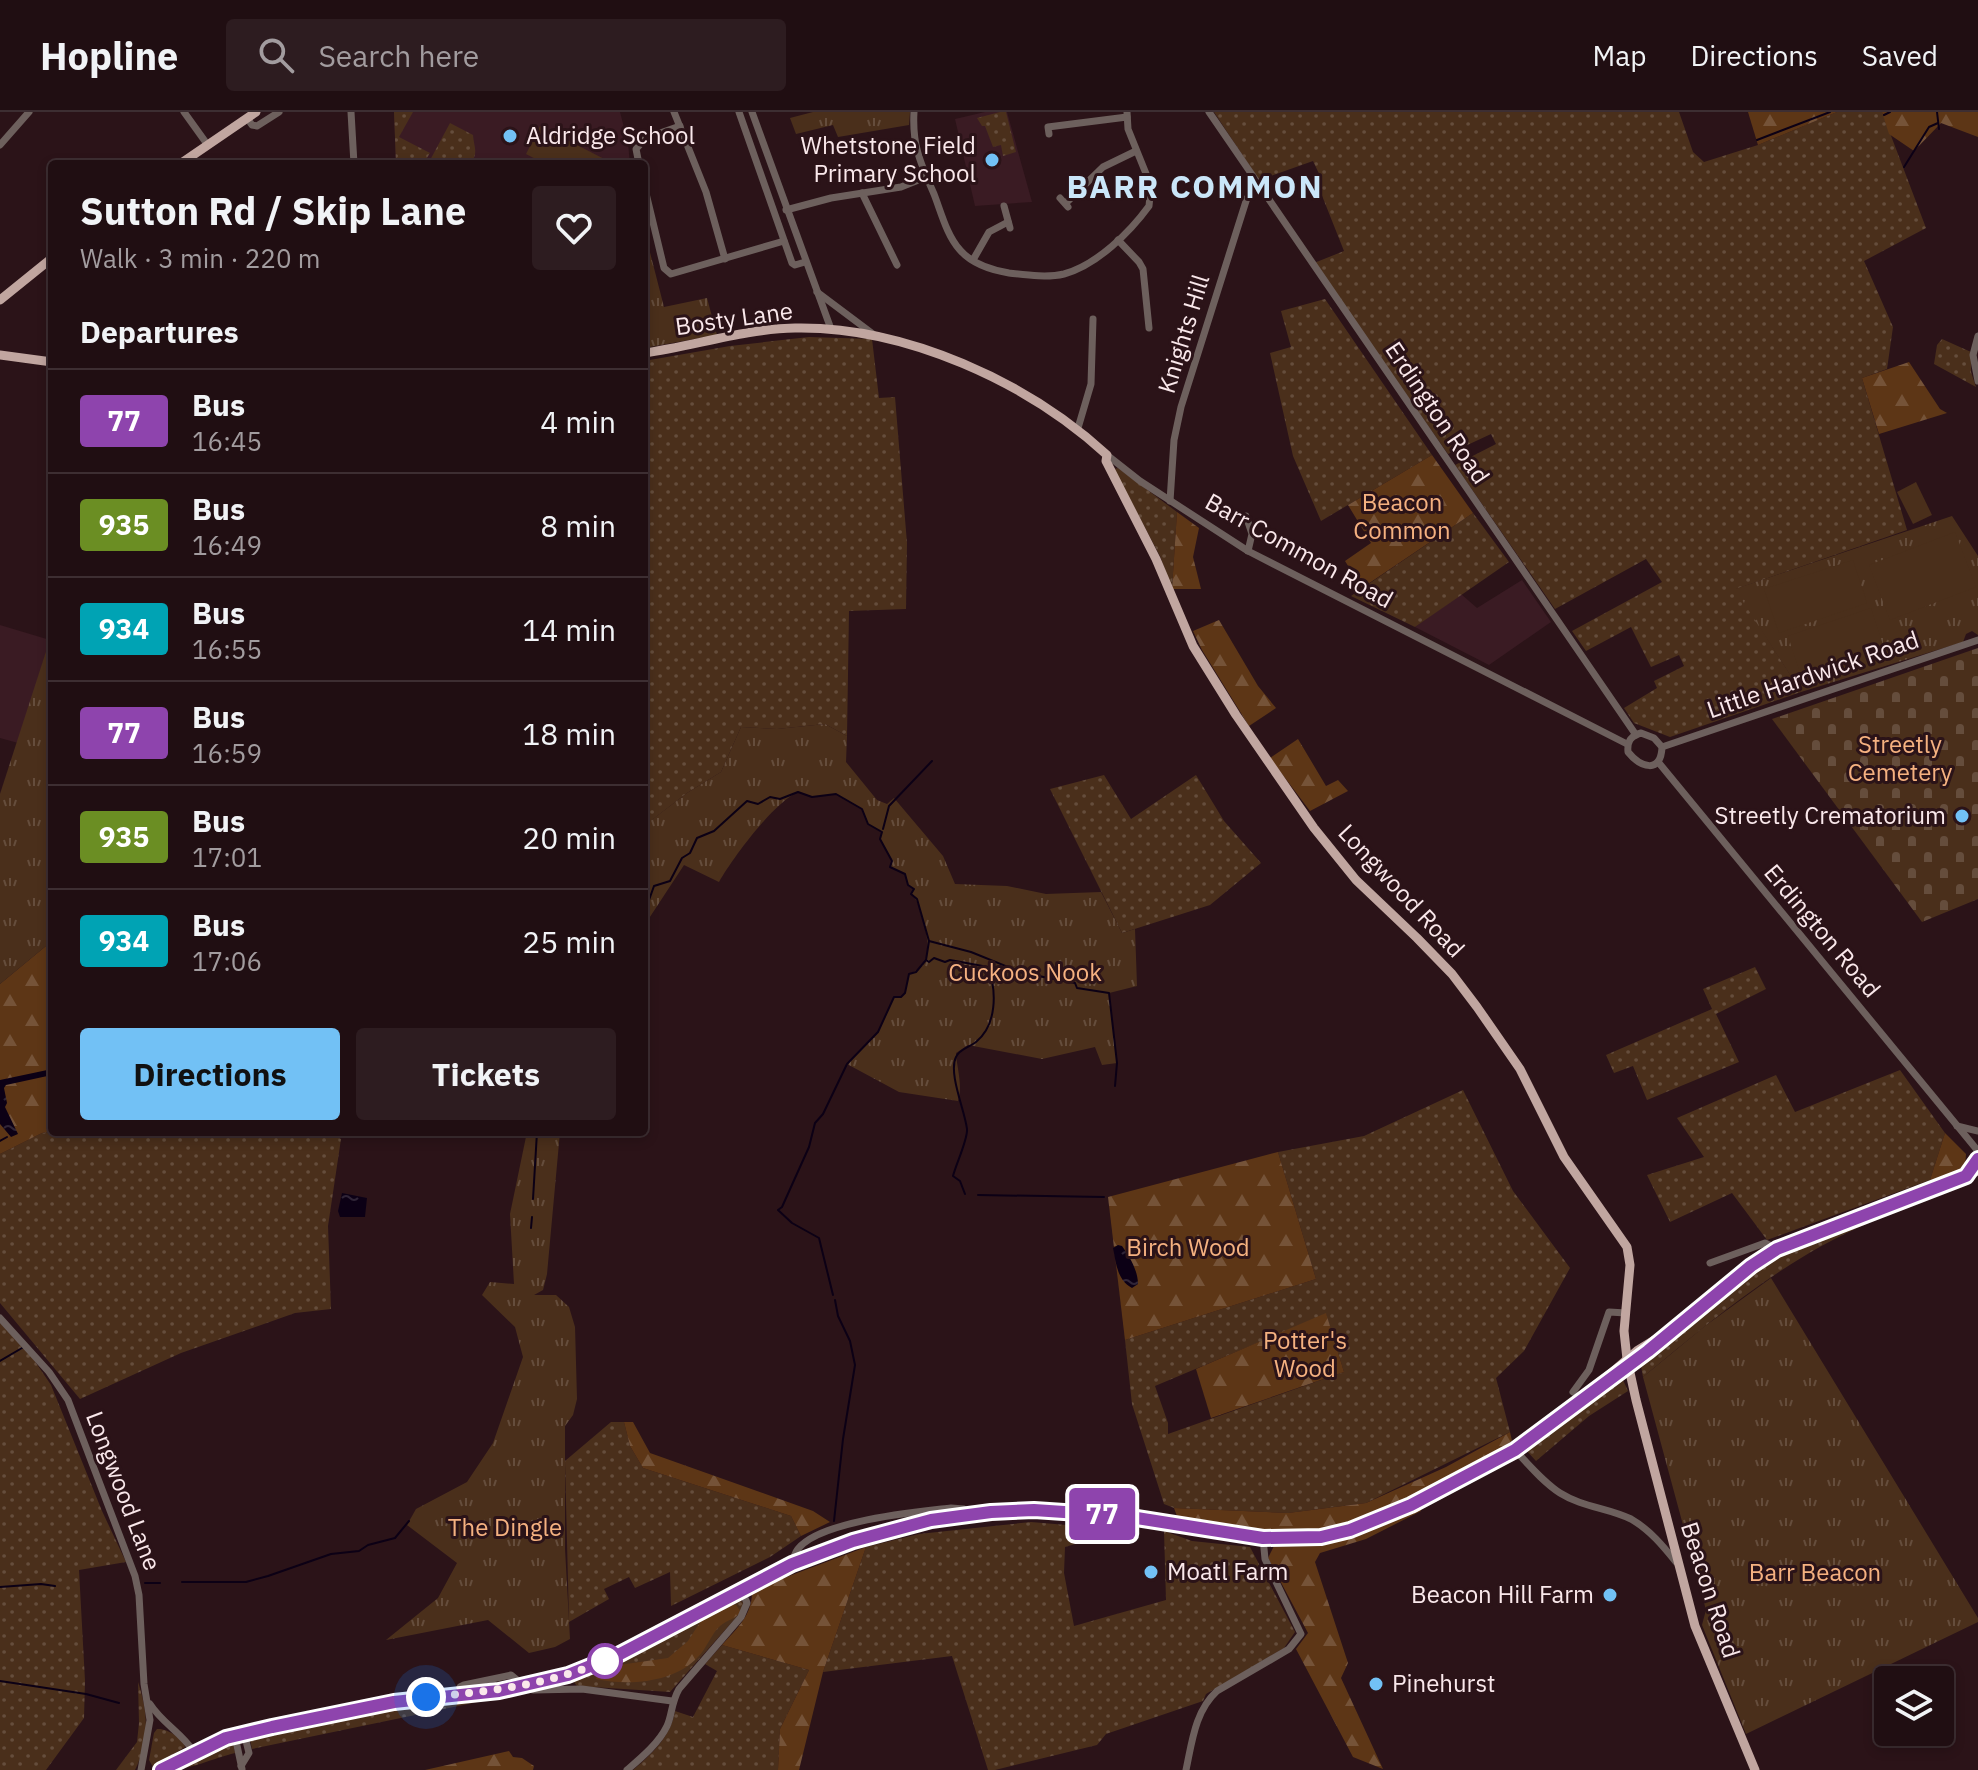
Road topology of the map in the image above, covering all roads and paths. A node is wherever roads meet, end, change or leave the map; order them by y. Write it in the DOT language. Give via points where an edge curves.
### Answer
graph roads {
  1 [pos="29,112"];
  2 [pos="184,112"];
  3 [pos="279,112"];
  4 [pos="351,112"];
  5 [pos="674,112"];
  6 [pos="739,112"];
  7 [pos="752,112"];
  8 [pos="914,112"];
  9 [pos="1209,112"];
  10 [pos="252,115"];
  11 [pos="1127,115"];
  12 [pos="680,126"];
  13 [pos="1049,134"];
  14 [pos="207,144"];
  15 [pos="0,145"];
  16 [pos="1136,151"];
  17 [pos="185,160"];
  18 [pos="354,160"];
  19 [pos="638,160"];
  20 [pos="926,177"];
  21 [pos="1259,187"];
  22 [pos="862,193"];
  23 [pos="648,201"];
  24 [pos="1065,203"];
  25 [pos="1004,206"];
  26 [pos="786,210"];
  27 [pos="1118,240"];
  28 [pos="784,241"];
  29 [pos="725,259"];
  30 [pos="973,260"];
  31 [pos="48,261"];
  32 [pos="805,262"];
  33 [pos="896,265"];
  34 [pos="816,290"];
  35 [pos="0,300"];
  36 [pos="1093,319"];
  37 [pos="1149,328"];
  38 [pos="831,329"];
  39 [pos="873,334"];
  40 [pos="1978,336"];
  41 [pos="648,352"];
  42 [pos="0,355"];
  43 [pos="48,361"];
  44 [pos="1978,381"];
  45 [pos="1078,428"];
  46 [pos="1107,455"];
  47 [pos="1170,501"];
  48 [pos="1246,516"];
  49 [pos="1248,551"];
  50 [pos="1978,640"];
  51 [pos="1636,735"];
  52 [pos="1627,744"];
  53 [pos="1662,747"];
  54 [pos="1659,763"];
  55 [pos="1955,1125"];
  56 [pos="1978,1131"];
  57 [pos="1978,1151"];
  58 [pos="1978,1159"];
  59 [pos="1978,1171"];
  60 [pos="1966,1176"];
  61 [pos="1777,1249"];
  62 [pos="1710,1263"];
  63 [pos="1626,1313"];
  64 [pos="0,1318"];
  65 [pos="1631,1360"];
  66 [pos="1573,1392"];
  67 [pos="1515,1450"];
  68 [pos="966,1515"];
  69 [pos="1263,1538"];
  70 [pos="792,1564"];
  71 [pos="1678,1564"];
  72 [pos="741,1589"];
  73 [pos="568,1675"];
  74 [pos="526,1686"];
  75 [pos="568,1689"];
  76 [pos="672,1701"];
  77 [pos="148,1703"];
  78 [pos="165,1724"];
  79 [pos="150,1731"];
  80 [pos="240,1734"];
  81 [pos="194,1752"];
  82 [pos="242,1768"];
  83 [pos="141,1770"];
  84 [pos="161,1770"];
  85 [pos="627,1770"];
  86 [pos="1186,1770"];
  87 [pos="1755,1770"];
  1 -- 15 [label="street"];
  2 -- 14 [label="street"];
  3 -- 10 [label="street" via="257,126 252,125"];
  4 -- 18 [label="street"];
  5 -- 12 [label="street"];
  6 -- 28 [label="street"];
  7 -- 26 [label="street"];
  8 -- 20 [label="street" via="915,147"];
  9 -- 21 [label="street, Erdington Road"];
  10 -- 14 [label="main road"];
  11 -- 13 [label="street" via="1048,127"];
  11 -- 16 [label="street"];
  12 -- 19 [label="street" via="641,141"];
  12 -- 29 [label="street"];
  14 -- 17 [label="main road"];
  16 -- 24 [label="street" via="1103,167"];
  16 -- 27 [label="street" via="1151,186 1149,206"];
  20 -- 22 [label="street"];
  20 -- 30 [label="street" via="956,245"];
  21 -- 47 [label="street, Knights Hill" via="1247,198 1181,407"];
  21 -- 51 [label="street, Erdington Road"];
  22 -- 26 [label="street"];
  22 -- 33 [label="street"];
  23 -- 29 [label="street" via="666,272"];
  25 -- 30 [label="street" via="1009,225 989,232"];
  26 -- 32 [label="street"];
  27 -- 30 [label="street" via="1063,274 1021,275"];
  27 -- 37 [label="street" via="1143,269"];
  28 -- 29 [label="street"];
  28 -- 32 [label="street" via="792,263"];
  31 -- 35 [label="main road"];
  32 -- 34 [label="street"];
  34 -- 38 [label="street"];
  34 -- 39 [label="street"];
  36 -- 45 [label="street" via="1091,384"];
  38 -- 39 [label="main road, Barr Common Road"];
  38 -- 41 [label="main road, Bosty Lane" via="765,331"];
  39 -- 45 [label="main road, Barr Common Road" via="994,377"];
  40 -- 44 [label="street" via="1973,355"];
  42 -- 43 [label="main road"];
  45 -- 46 [label="main road, Barr Common Road"];
  46 -- 47 [label="street, Barr Common Road"];
  46 -- 63 [label="main road, Longwood Road" via="1184,628 1236,715 1347,870 1452,974 1520,1069 1564,1157 1627,1247"];
  47 -- 49 [label="street, Barr Common Road"];
  48 -- 49 [label="street" via="1252,534"];
  49 -- 52 [label="street, Barr Common Road"];
  50 -- 53 [label="street, Little Hardwick Road"];
  51 -- 52 [label="street"];
  51 -- 53 [label="street" via="1647,734"];
  52 -- 54 [label="street" via="1636,761 1649,767"];
  53 -- 54 [label="street"];
  54 -- 55 [label="street, Erdington Road"];
  55 -- 56 [label="street"];
  55 -- 57 [label="street, Erdington Road"];
  58 -- 60 [label="main road"];
  59 -- 60 [label="main road"];
  60 -- 61 [label="main road"];
  61 -- 62 [label="street" via="1765,1243"];
  61 -- 65 [label="main road"];
  63 -- 65 [label="main road, Longwood Road"];
  63 -- 66 [label="street" via="1609,1312 1589,1370"];
  64 -- 77 [label="street, Longwood Lane" via="68,1400 138,1585"];
  65 -- 67 [label="main road"];
  65 -- 71 [label="main road, Beacon Road"];
  67 -- 69 [label="main road" via="1369,1524 1321,1537"];
  67 -- 71 [label="street" via="1560,1493 1639,1525"];
  68 -- 69 [label="main road" via="1096,1514"];
  68 -- 70 [label="main road" via="871,1535"];
  68 -- 70 [label="street" via="964,1509 951,1508 842,1525 805,1543"];
  69 -- 86 [label="street" via="1265,1559 1301,1634 1289,1649 1209,1698"];
  70 -- 72 [label="main road"];
  71 -- 87 [label="main road, Beacon Road" via="1699,1637"];
  72 -- 73 [label="main road" via="620,1654"];
  72 -- 76 [label="street" via="747,1603 741,1617"];
  73 -- 74 [label="main road"];
  73 -- 75 [label="street"];
  74 -- 75 [label="street"];
  74 -- 80 [label="main road" via="394,1702"];
  75 -- 76 [label="street"];
  76 -- 85 [label="street" via="669,1725"];
  77 -- 78 [label="street"];
  77 -- 79 [label="street, Longwood Lane"];
  78 -- 79 [label="street"];
  78 -- 81 [label="street"];
  79 -- 83 [label="street, Longwood Lane"];
  80 -- 81 [label="main road"];
  80 -- 82 [label="street"];
  81 -- 84 [label="main road"];
}
